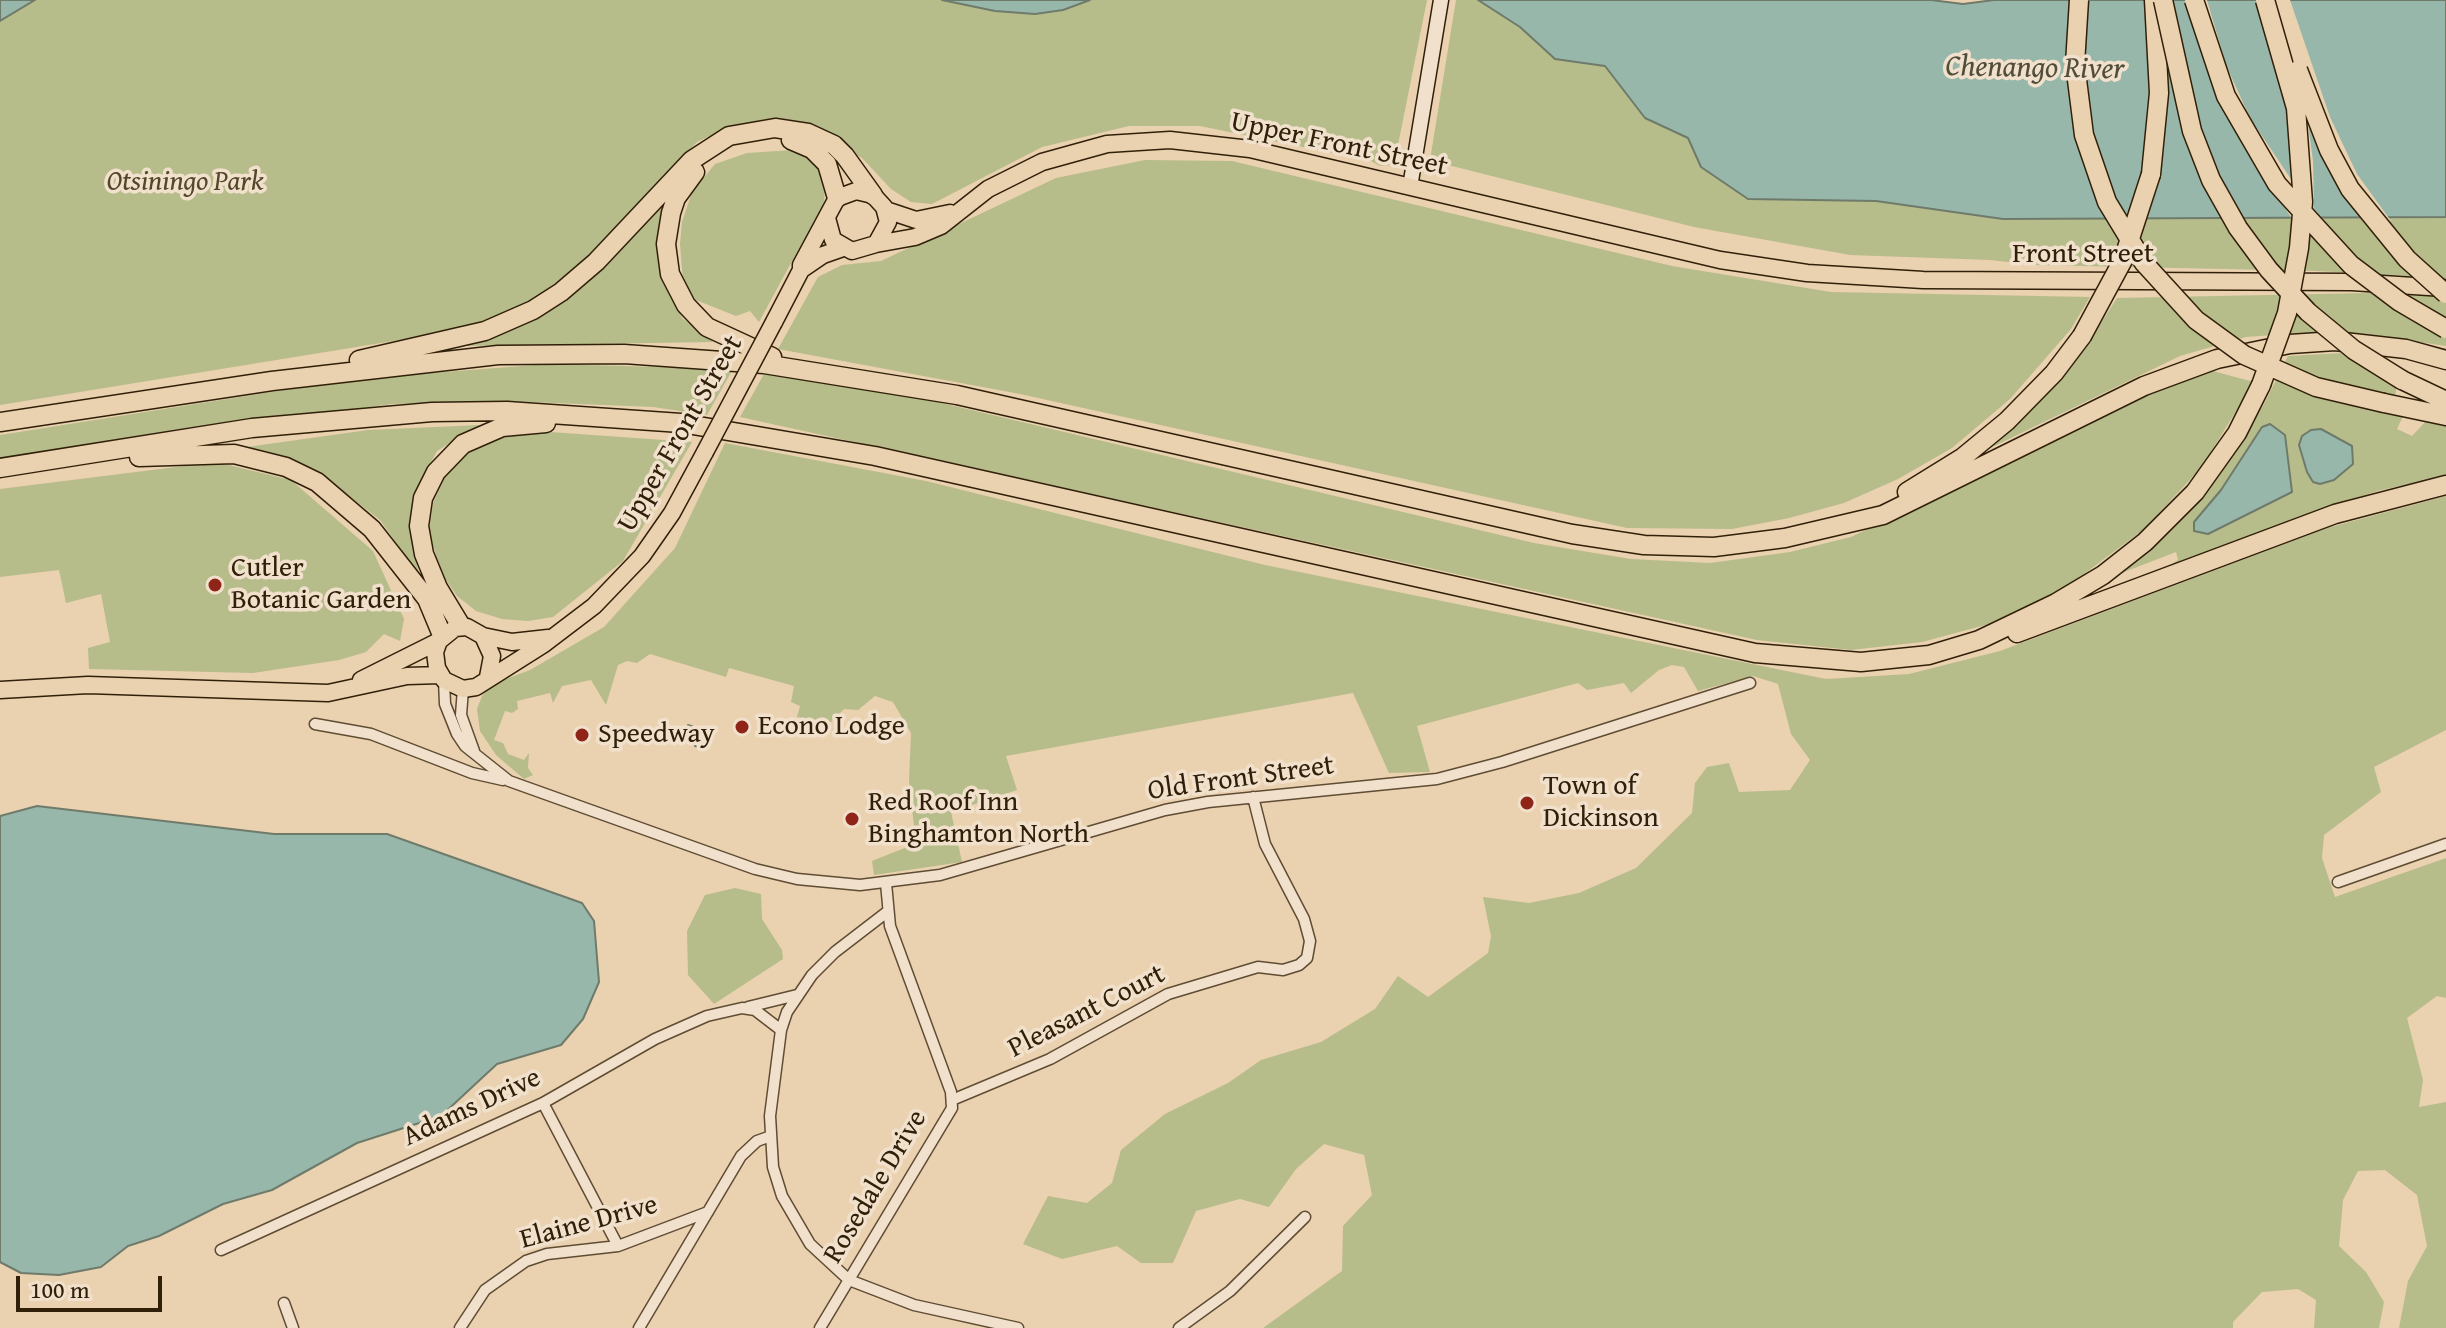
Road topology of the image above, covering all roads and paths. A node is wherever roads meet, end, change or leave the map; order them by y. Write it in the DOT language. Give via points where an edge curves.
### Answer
graph roads {
  1 [pos="1441,0"];
  2 [pos="2079,0"];
  3 [pos="2142,0"];
  4 [pos="2154,0"];
  5 [pos="2163,0"];
  6 [pos="2194,0"];
  7 [pos="2265,0"];
  8 [pos="2273,0"];
  9 [pos="2151,174"];
  10 [pos="1410,187"];
  11 [pos="873,195"];
  12 [pos="837,198"];
  13 [pos="886,210"];
  14 [pos="955,211"];
  15 [pos="827,218"];
  16 [pos="876,244"];
  17 [pos="843,248"];
  18 [pos="1720,260"];
  19 [pos="801,270"];
  20 [pos="2446,291"];
  21 [pos="2446,329"];
  22 [pos="2446,360"];
  23 [pos="804,369"];
  24 [pos="272,381"];
  25 [pos="2446,401"];
  26 [pos="2446,416"];
  27 [pos="610,417"];
  28 [pos="0,422"];
  29 [pos="8,467"];
  30 [pos="2446,485"];
  31 [pos="1785,538"];
  32 [pos="461,626"];
  33 [pos="483,636"];
  34 [pos="441,638"];
  35 [pos="549,638"];
  36 [pos="1979,640"];
  37 [pos="488,677"];
  38 [pos="442,678"];
  39 [pos="1750,683"];
  40 [pos="355,687"];
  41 [pos="463,689"];
  42 [pos="0,690"];
  43 [pos="315,724"];
  44 [pos="474,751"];
  45 [pos="509,781"];
  46 [pos="1253,797"];
  47 [pos="2446,844"];
  48 [pos="2338,882"];
  49 [pos="886,883"];
  50 [pos="887,912"];
  51 [pos="797,995"];
  52 [pos="742,1008"];
  53 [pos="781,1030"];
  54 [pos="952,1100"];
  55 [pos="543,1103"];
  56 [pos="771,1136"];
  57 [pos="708,1212"];
  58 [pos="1305,1217"];
  59 [pos="618,1246"];
  60 [pos="221,1250"];
  61 [pos="849,1280"];
  62 [pos="284,1303"];
  63 [pos="1005,1326"];
  64 [pos="293,1328"];
  65 [pos="460,1328"];
  66 [pos="639,1328"];
  67 [pos="820,1328"];
  68 [pos="1018,1328"];
  69 [pos="1179,1328"];
  1 -- 10 [label="main road"];
  2 -- 26 [label="highway, bridge" via="2075,64 2084,135 2114,216 2150,271 2196,320 2244,355 2316,387"];
  3 -- 9 [label="highway" via="2150,55"];
  4 -- 9 [label="highway" via="2159,104"];
  5 -- 25 [label="highway, bridge" via="2195,139 2238,228 2315,319 2402,380"];
  6 -- 21 [label="highway, bridge" via="2226,96 2277,184 2351,265"];
  7 -- 36 [label="highway, bridge" via="2296,108 2303,202 2287,313 2261,385 2217,462 2145,542 2072,595"];
  8 -- 20 [label="highway, bridge" via="2312,110 2344,180 2393,244"];
  9 -- 31 [label="highway, bridge" via="2123,260 2082,336 2024,405 1948,468 1869,510"];
  10 -- 14 [label="main road, Upper Front Street" via="1250,149 1153,140 1107,144 1042,162"];
  10 -- 18 [label="main road, Upper Front Street"];
  11 -- 12 [label="main road" via="856,191"];
  11 -- 13 [label="main road"];
  11 -- 24 [label="highway" via="834,145 808,133 775,128 729,136 692,160 596,262 533,310 459,338"];
  12 -- 15 [label="main road, Upper Front Street"];
  12 -- 23 [label="highway" via="831,170 812,149 770,138 742,143 696,171 676,198 668,228 670,274 695,316 719,335"];
  13 -- 14 [label="main road, Upper Front Street" via="916,220"];
  13 -- 16 [label="main road" via="887,228"];
  14 -- 16 [label="main road, Upper Front Street" via="926,233"];
  15 -- 17 [label="main road" via="830,235"];
  15 -- 19 [label="main road, Upper Front Street"];
  16 -- 17 [label="main road, Upper Front Street" via="860,251"];
  17 -- 19 [label="main road, Upper Front Street"];
  18 -- 20 [label="main road, Front Street" via="1807,273 1923,280 2352,282"];
  19 -- 35 [label="main road, Upper Front Street, bridge" via="672,513 642,556 594,606"];
  22 -- 31 [label="highway" via="2406,349 2335,341 2217,359 2144,386 1883,515"];
  23 -- 24 [label="highway" via="624,354 536,353"];
  23 -- 31 [label="highway" via="957,395 1580,536 1678,547"];
  24 -- 28 [label="highway"];
  27 -- 29 [label="highway" via="462,411 325,420"];
  27 -- 32 [label="highway" via="502,427 463,444 436,472 421,508 421,541 433,578"];
  27 -- 36 [label="highway" via="851,451 1755,653 1861,662 1929,655"];
  29 -- 34 [label="highway" via="177,454 234,454 286,467 317,482 372,529 430,603"];
  30 -- 36 [label="highway" via="2352,508 2022,632"];
  32 -- 33 [label="main road"];
  32 -- 34 [label="main road"];
  33 -- 35 [label="main road" via="512,642"];
  33 -- 37 [label="main road" via="492,656"];
  34 -- 38 [label="main road" via="435,658"];
  34 -- 40 [label="main road"];
  35 -- 37 [label="main road, Upper Front Street"];
  37 -- 41 [label="main road, Upper Front Street"];
  38 -- 40 [label="main road" via="407,676"];
  38 -- 41 [label="main road"];
  38 -- 44 [label="street, Old Front Street" via="452,724"];
  39 -- 46 [label="street, Old Front Street" via="1437,779"];
  40 -- 42 [label="main road" via="317,693 88,685"];
  41 -- 44 [label="street" via="461,715"];
  43 -- 45 [label="street, Old Front Street" via="371,734 472,773"];
  44 -- 45 [label="street, Old Front Street"];
  45 -- 49 [label="street, Old Front Street" via="755,869 839,884"];
  46 -- 49 [label="street, Old Front Street" via="1165,810 981,865"];
  46 -- 54 [label="street, Pleasant Court" via="1265,844 1304,919 1310,941 1307,958 1283,970 1258,967 1168,994 1050,1059"];
  47 -- 48 [label="street"];
  49 -- 50 [label="street, Rosedale Drive"];
  50 -- 51 [label="street" via="835,952"];
  50 -- 54 [label="street, Rosedale Drive"];
  51 -- 52 [label="street, Adams Drive"];
  51 -- 53 [label="street"];
  52 -- 53 [label="street" via="755,1010"];
  52 -- 55 [label="street, Adams Drive" via="684,1025"];
  53 -- 56 [label="street"];
  54 -- 61 [label="street, Rosedale Drive"];
  55 -- 59 [label="street"];
  55 -- 60 [label="street, Adams Drive"];
  56 -- 57 [label="street" via="746,1150"];
  56 -- 61 [label="street" via="773,1167 793,1220 821,1257"];
  57 -- 59 [label="street, Elaine Drive"];
  57 -- 66 [label="street"];
  58 -- 69 [label="street" via="1230,1291"];
  59 -- 65 [label="street, Elaine Drive" via="526,1261 485,1290"];
  61 -- 63 [label="street" via="914,1305"];
  61 -- 67 [label="street, Rosedale Drive"];
  62 -- 64 [label="street"];
  63 -- 68 [label="street"];
}
